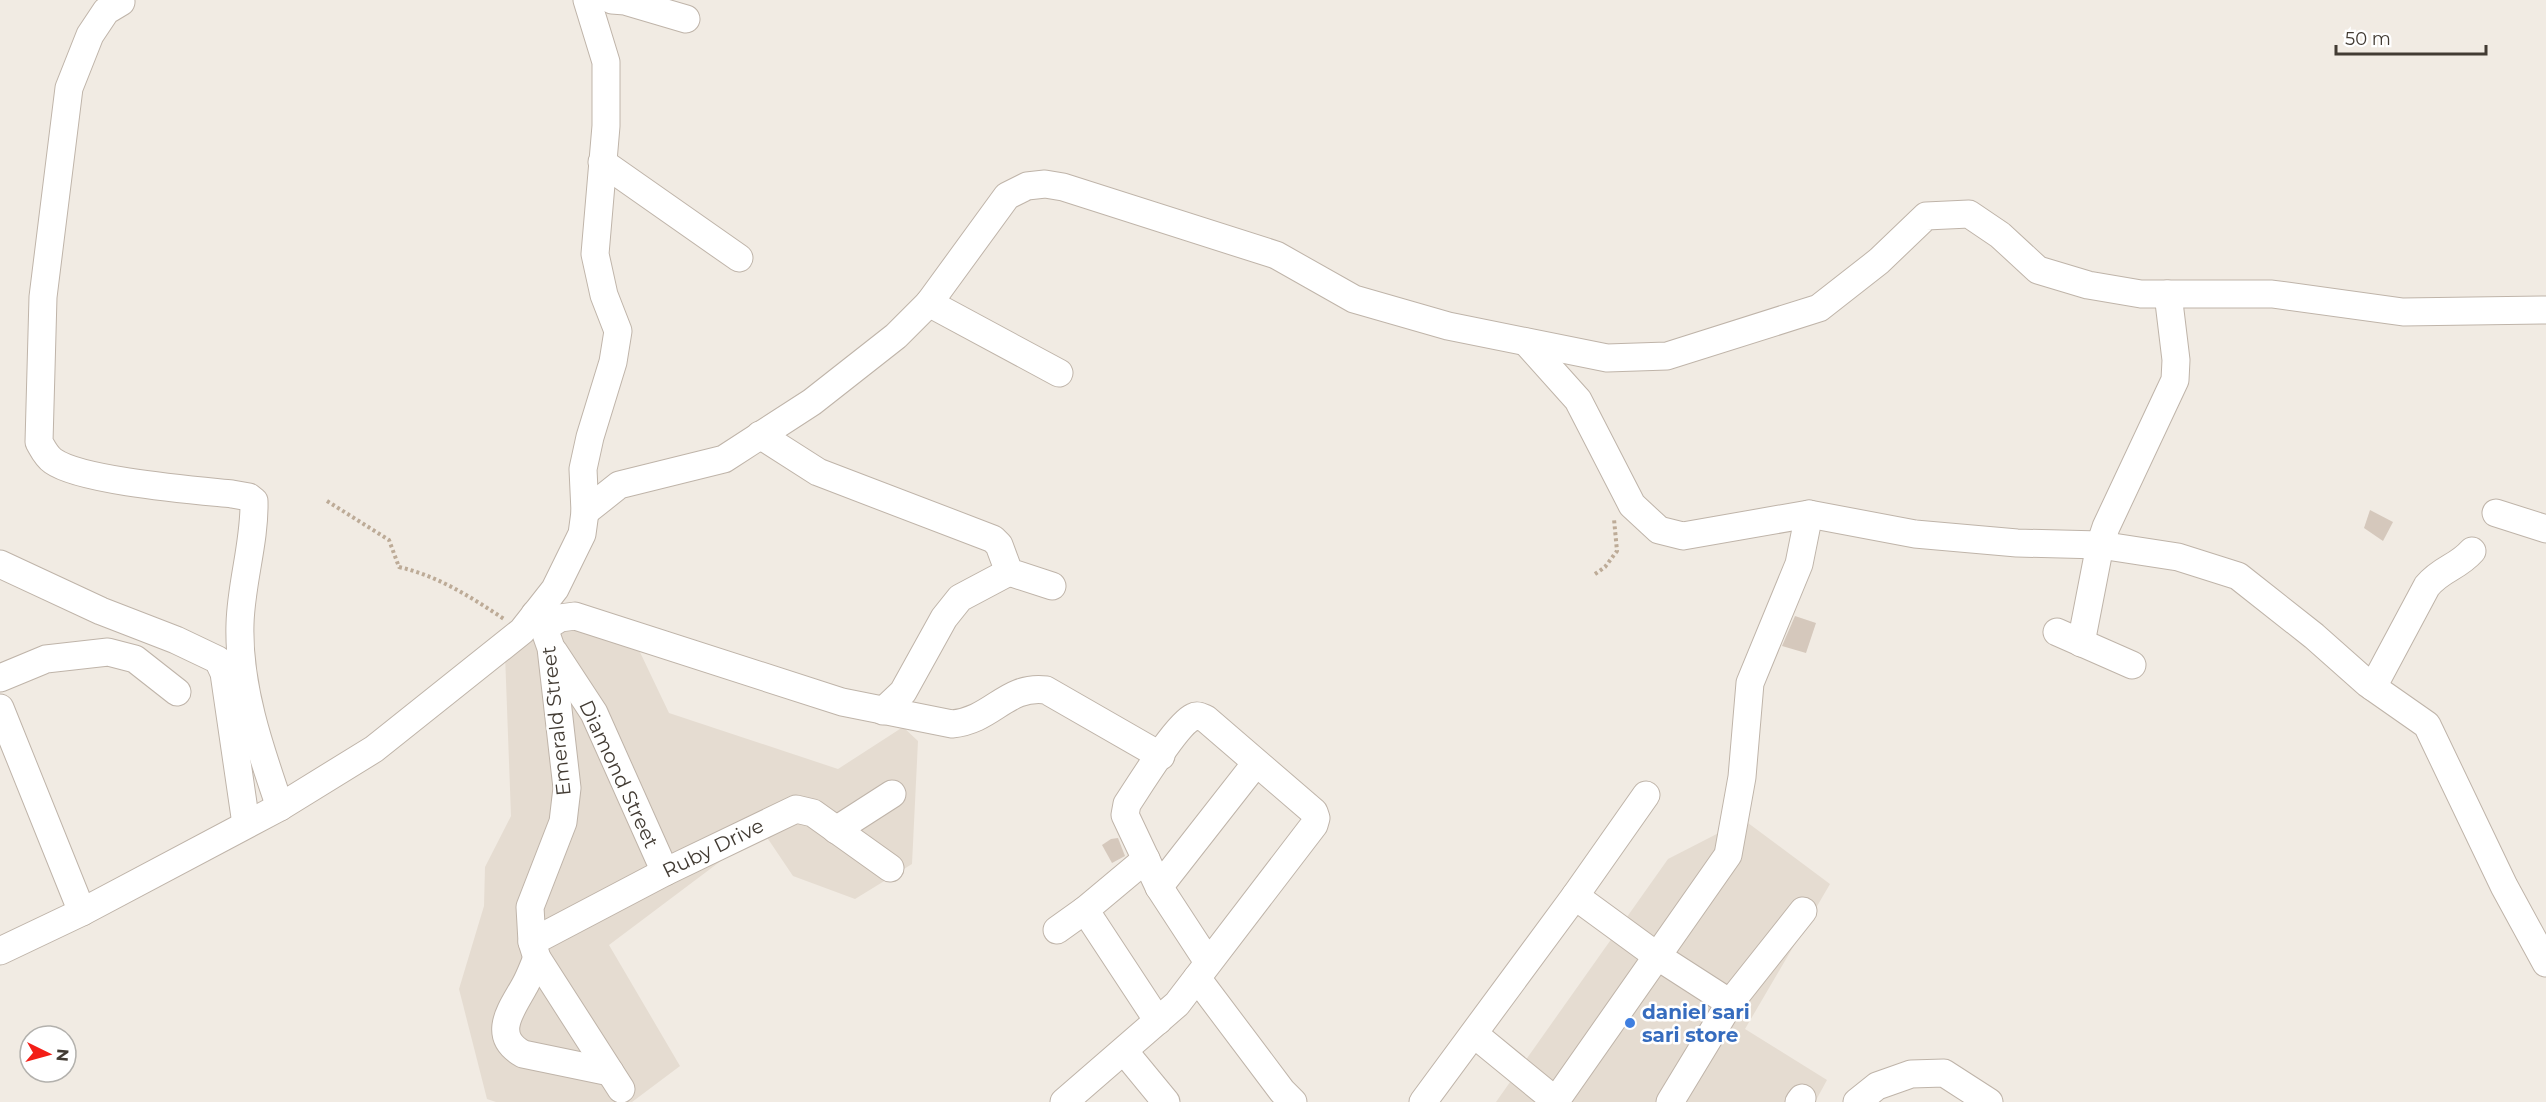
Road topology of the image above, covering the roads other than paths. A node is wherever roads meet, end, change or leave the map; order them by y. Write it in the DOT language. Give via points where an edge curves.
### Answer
graph roads {
  1 [pos="588,0"];
  2 [pos="602,0"];
  3 [pos="612,0"];
  4 [pos="121,2"];
  5 [pos="686,19"];
  6 [pos="602,162"];
  7 [pos="739,258"];
  8 [pos="2168,294"];
  9 [pos="928,303"];
  10 [pos="2546,310"];
  11 [pos="1526,342"];
  12 [pos="1059,373"];
  13 [pos="760,435"];
  14 [pos="585,512"];
  15 [pos="2496,513"];
  16 [pos="1809,514"];
  17 [pos="2546,529"];
  18 [pos="2100,545"];
  19 [pos="2472,551"];
  20 [pos="0,564"];
  21 [pos="1009,572"];
  22 [pos="1052,585"];
  23 [pos="538,630"];
  24 [pos="2056,632"];
  25 [pos="2081,643"];
  26 [pos="2132,665"];
  27 [pos="0,678"];
  28 [pos="2373,687"];
  29 [pos="177,692"];
  30 [pos="0,708"];
  31 [pos="883,711"];
  32 [pos="1161,756"];
  33 [pos="1256,763"];
  34 [pos="892,794"];
  35 [pos="1646,795"];
  36 [pos="280,807"];
  37 [pos="246,824"];
  38 [pos="836,830"];
  39 [pos="1146,859"];
  40 [pos="890,868"];
  41 [pos="664,872"];
  42 [pos="1159,887"];
  43 [pos="1575,896"];
  44 [pos="1085,910"];
  45 [pos="1803,911"];
  46 [pos="82,912"];
  47 [pos="1057,930"];
  48 [pos="535,950"];
  49 [pos="0,951"];
  50 [pos="1657,956"];
  51 [pos="2546,963"];
  52 [pos="1203,970"];
  53 [pos="1730,1003"];
  54 [pos="1158,1021"];
  55 [pos="1474,1034"];
  56 [pos="1124,1051"];
  57 [pos="1076,1098"];
  58 [pos="1280,1098"];
  59 [pos="1166,1102"];
  60 [pos="1423,1102"];
  61 [pos="1556,1102"];
  62 [pos="1670,1102"];
  63 [pos="1857,1102"];
  64 [pos="1989,1102"];
  1 -- 2 [label="street"];
  1 -- 6 [label="street" via="606,62"];
  3 -- 5 [label="street"];
  4 -- 36 [label="street" via="106,11 90,35 69,88 43,297 39,442 54,461 83,473 232,494 254,501 241,604 241,660 258,741"];
  6 -- 7 [label="street"];
  6 -- 14 [label="street" via="596,254 604,296 618,331 583,469"];
  8 -- 10 [label="street" via="2272,294 2403,312"];
  8 -- 11 [label="street" via="2141,294 2088,285 2038,270 2000,235 1969,214 1926,216 1879,261 1819,308 1667,356 1607,358"];
  8 -- 18 [label="street" via="2175,380"];
  9 -- 11 [label="street" via="1007,196 1027,186 1046,184 1063,186 1276,255 1354,299 1448,326"];
  9 -- 12 [label="street"];
  9 -- 13 [label="street" via="896,336 812,402"];
  11 -- 16 [label="street" via="1578,400 1632,505 1659,530 1683,536"];
  13 -- 14 [label="street" via="724,459 619,485"];
  13 -- 21 [label="street" via="818,472 993,539"];
  14 -- 23 [label="street" via="582,534"];
  15 -- 17 [label="street"];
  16 -- 18 [label="street" via="1914,534"];
  16 -- 50 [label="street" via="1799,564 1749,683 1742,777 1728,855"];
  18 -- 25 [label="street"];
  18 -- 28 [label="street" via="2178,557 2238,576"];
  19 -- 28 [label="street" via="2462,563 2437,574 2427,586"];
  20 -- 37 [label="street" via="218,660 224,673"];
  21 -- 22 [label="street"];
  21 -- 31 [label="street" via="960,598 944,618 903,692"];
  23 -- 31 [label="street" via="560,618 575,616 842,702"];
  23 -- 36 [label="street" via="374,749"];
  23 -- 41 [label="street, Diamond Street" via="594,713"];
  23 -- 48 [label="street, Emerald Street" via="567,788 563,822 530,907"];
  24 -- 25 [label="street"];
  25 -- 26 [label="street"];
  27 -- 29 [label="street" via="46,659 108,652 135,659"];
  28 -- 51 [label="street" via="2427,724 2504,886"];
  30 -- 46 [label="street"];
  31 -- 32 [label="street" via="952,724 968,722 1014,694 1032,688 1046,690"];
  32 -- 33 [label="street" via="1173,734 1199,715"];
  32 -- 39 [label="street" via="1127,804 1125,815"];
  33 -- 42 [label="street"];
  33 -- 52 [label="street" via="1314,812 1316,818"];
  34 -- 38 [label="street"];
  35 -- 43 [label="street"];
  36 -- 37 [label="street"];
  37 -- 46 [label="street"];
  38 -- 40 [label="street, Ruby Drive"];
  38 -- 41 [label="street, Ruby Drive" via="813,813 796,809"];
  39 -- 42 [label="street"];
  39 -- 44 [label="street"];
  41 -- 48 [label="street, Ruby Drive"];
  42 -- 52 [label="street"];
  43 -- 50 [label="street"];
  43 -- 55 [label="street"];
  44 -- 47 [label="street"];
  44 -- 54 [label="street"];
  45 -- 53 [label="street"];
  46 -- 49 [label="street"];
  48 -- 48 [label="street, Emerald Street" via="616,1080 524,1054 508,1040 508,1013 526,983"];
  50 -- 53 [label="street"];
  50 -- 61 [label="street"];
  52 -- 54 [label="street"];
  52 -- 58 [label="street"];
  53 -- 62 [label="street"];
  54 -- 56 [label="street"];
  55 -- 60 [label="street"];
  55 -- 61 [label="street"];
  56 -- 57 [label="street"];
  56 -- 59 [label="street"];
  63 -- 64 [label="street" via="1877,1086 1911,1074 1944,1073"];
}
